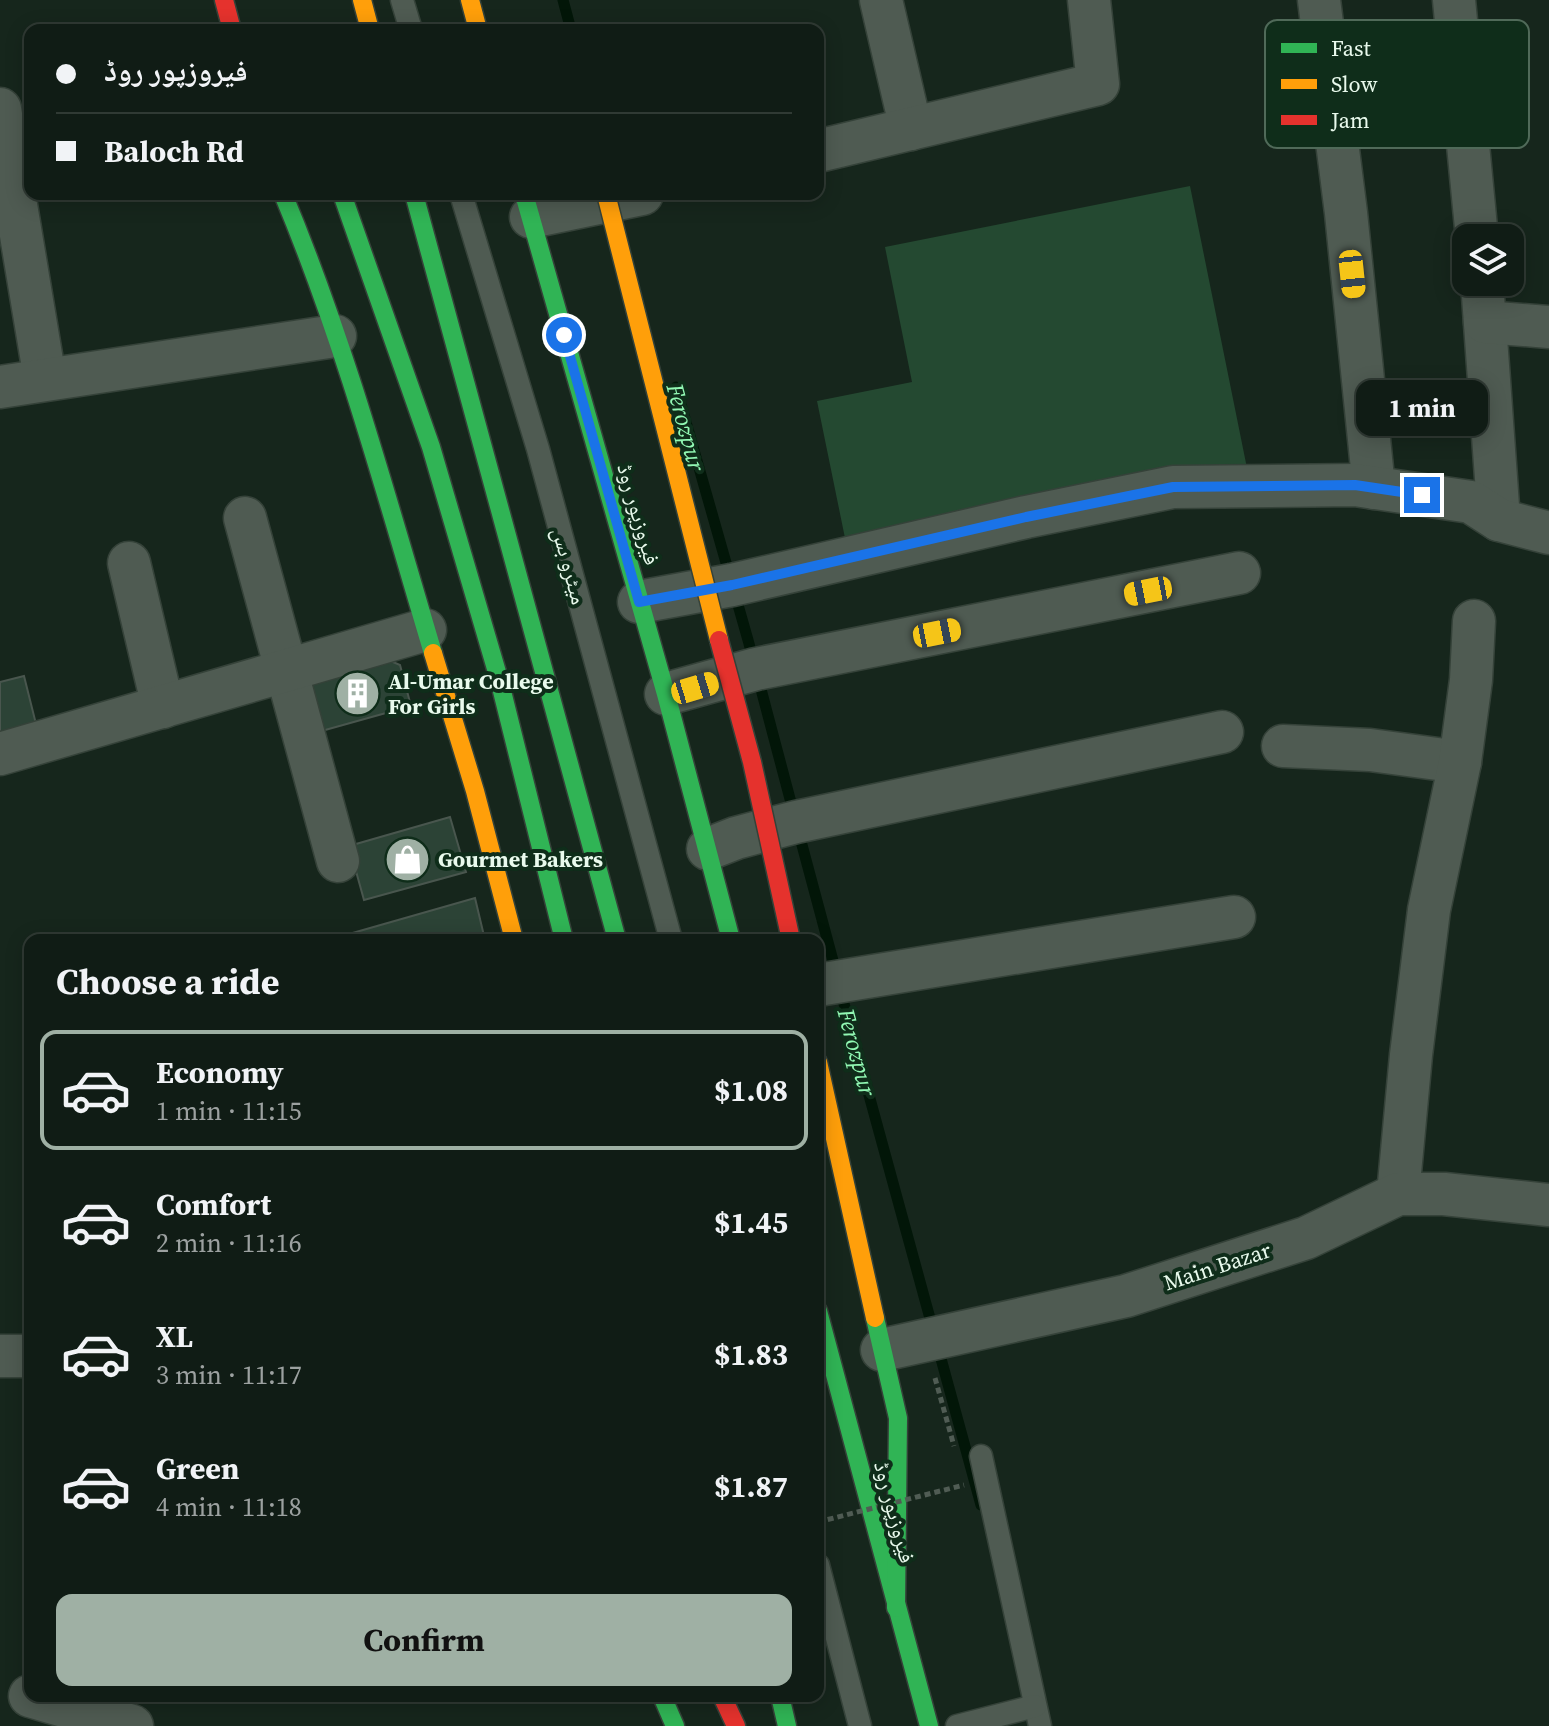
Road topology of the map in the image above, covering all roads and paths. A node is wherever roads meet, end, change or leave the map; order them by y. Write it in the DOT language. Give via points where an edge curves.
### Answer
graph roads {
  1 [pos="224,0"];
  2 [pos="362,0"];
  3 [pos="402,0"];
  4 [pos="470,0"];
  5 [pos="881,0"];
  6 [pos="1089,0"];
  7 [pos="1319,0"];
  8 [pos="1454,0"];
  9 [pos="1322,20"];
  10 [pos="1456,20"];
  11 [pos="230,24"];
  12 [pos="368,24"];
  13 [pos="409,24"];
  14 [pos="476,24"];
  15 [pos="0,109"];
  16 [pos="911,129"];
  17 [pos="1338,148"];
  18 [pos="1468,148"];
  19 [pos="824,150"];
  20 [pos="4,162"];
  21 [pos="285,200"];
  22 [pos="344,200"];
  23 [pos="416,200"];
  24 [pos="463,200"];
  25 [pos="580,200"];
  26 [pos="607,200"];
  27 [pos="528,205"];
  28 [pos="1476,224"];
  29 [pos="1484,302"];
  30 [pos="1549,327"];
  31 [pos="335,336"];
  32 [pos="45,379"];
  33 [pos="0,387"];
  34 [pos="1374,488"];
  35 [pos="245,518"];
  36 [pos="1499,520"];
  37 [pos="1549,533"];
  38 [pos="129,563"];
  39 [pos="1239,573"];
  40 [pos="639,602"];
  41 [pos="1474,621"];
  42 [pos="425,630"];
  43 [pos="287,671"];
  44 [pos="666,694"];
  45 [pos="163,707"];
  46 [pos="1222,732"];
  47 [pos="1283,746"];
  48 [pos="0,754"];
  49 [pos="1460,762"];
  50 [pos="708,849"];
  51 [pos="338,861"];
  52 [pos="1234,917"];
  53 [pos="512,934"];
  54 [pos="563,934"];
  55 [pos="615,934"];
  56 [pos="669,934"];
  57 [pos="729,934"];
  58 [pos="790,934"];
  59 [pos="824,984"];
  60 [pos="824,1090"];
  61 [pos="1398,1194"];
  62 [pos="1549,1205"];
  63 [pos="824,1334"];
  64 [pos="882,1350"];
  65 [pos="0,1356"];
  66 [pos="24,1356"];
  67 [pos="981,1456"];
  68 [pos="964,1485"];
  69 [pos="824,1520"];
  70 [pos="824,1588"];
  71 [pos="896,1608"];
  72 [pos="0,1687"];
  73 [pos="24,1694"];
  74 [pos="50,1702"];
  75 [pos="665,1702"];
  76 [pos="725,1702"];
  77 [pos="781,1702"];
  78 [pos="1038,1716"];
  79 [pos="132,1726"];
  80 [pos="675,1726"];
  81 [pos="736,1726"];
  82 [pos="787,1726"];
  83 [pos="860,1726"];
  84 [pos="929,1726"];
  85 [pos="957,1726"];
  1 -- 11 [label="main road"];
  2 -- 12 [label="main road"];
  3 -- 13 [label="lane"];
  4 -- 14 [label="main road"];
  5 -- 16 [label="street"];
  6 -- 16 [label="street" via="1098,84"];
  7 -- 9 [label="street"];
  8 -- 10 [label="street"];
  15 -- 20 [label="street"];
  16 -- 19 [label="street"];
  17 -- 34 [label="street"];
  18 -- 28 [label="street"];
  20 -- 32 [label="street"];
  21 -- 31 [label="main road"];
  22 -- 54 [label="main road" via="431,447 499,679"];
  23 -- 55 [label="main road"];
  24 -- 56 [label="lane, میٹرو بس" via="538,449"];
  25 -- 27 [label="street"];
  26 -- 58 [label="main road, bridge" via="752,762"];
  27 -- 40 [label="main road, فیروزپور روڈ"];
  29 -- 30 [label="street"];
  29 -- 36 [label="street"];
  31 -- 32 [label="street"];
  31 -- 42 [label="main road"];
  32 -- 33 [label="street"];
  34 -- 36 [label="street" via="1471,502"];
  34 -- 40 [label="street" via="1173,487"];
  35 -- 43 [label="street"];
  36 -- 37 [label="street"];
  38 -- 45 [label="street"];
  39 -- 44 [label="street" via="756,669"];
  40 -- 44 [label="main road, فیروزپور روڈ"];
  41 -- 49 [label="street"];
  42 -- 43 [label="street"];
  42 -- 53 [label="main road"];
  43 -- 45 [label="street"];
  43 -- 51 [label="street"];
  44 -- 50 [label="main road, فیروزپور روڈ"];
  45 -- 48 [label="street"];
  46 -- 50 [label="street" via="796,822"];
  47 -- 49 [label="street"];
  49 -- 61 [label="street" via="1429,910"];
  50 -- 57 [label="main road, فیروزپور روڈ"];
  52 -- 59 [label="street"];
  60 -- 64 [label="main road"];
  61 -- 62 [label="street, Main Bazar"];
  61 -- 64 [label="street, Main Bazar" via="1306,1238 1126,1296"];
  63 -- 71 [label="main road, فیروزپور روڈ"];
  64 -- 71 [label="main road" via="898,1418"];
  65 -- 66 [label="street"];
  67 -- 78 [label="lane"];
  68 -- 69 [label="path, bridge"];
  70 -- 83 [label="lane"];
  71 -- 84 [label="main road, فیروزپور روڈ"];
  72 -- 73 [label="street"];
  74 -- 79 [label="street"];
  75 -- 80 [label="main road"];
  76 -- 81 [label="main road"];
  77 -- 82 [label="main road"];
  78 -- 85 [label="lane"];
}
